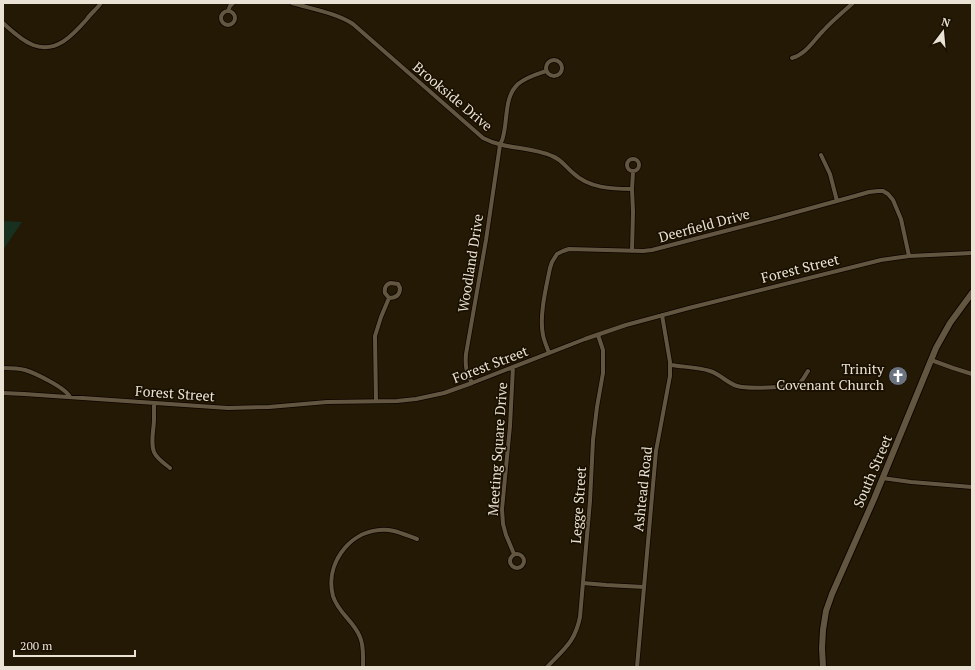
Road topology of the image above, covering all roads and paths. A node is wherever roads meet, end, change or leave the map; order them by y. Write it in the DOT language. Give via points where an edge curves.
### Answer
graph roads {
  1 [pos="102,3"];
  2 [pos="233,3"];
  3 [pos="292,3"];
  4 [pos="853,3"];
  5 [pos="228,11"];
  6 [pos="3,23"];
  7 [pos="792,58"];
  8 [pos="546,71"];
  9 [pos="500,145"];
  10 [pos="821,155"];
  11 [pos="633,172"];
  12 [pos="632,189"];
  13 [pos="837,201"];
  14 [pos="632,251"];
  15 [pos="972,253"];
  16 [pos="909,256"];
  17 [pos="972,293"];
  18 [pos="389,298"];
  19 [pos="662,315"];
  20 [pos="598,335"];
  21 [pos="549,353"];
  22 [pos="931,360"];
  23 [pos="671,365"];
  24 [pos="513,367"];
  25 [pos="3,368"];
  26 [pos="808,371"];
  27 [pos="972,374"];
  28 [pos="472,383"];
  29 [pos="3,393"];
  30 [pos="70,397"];
  31 [pos="376,401"];
  32 [pos="154,403"];
  33 [pos="170,468"];
  34 [pos="882,478"];
  35 [pos="972,488"];
  36 [pos="417,539"];
  37 [pos="514,554"];
  38 [pos="583,583"];
  39 [pos="644,587"];
  40 [pos="363,667"];
  41 [pos="547,667"];
  42 [pos="637,667"];
  43 [pos="823,667"];
  1 -- 6 [label="street" via="71,36 53,46 31,44"];
  2 -- 5 [label="street"];
  3 -- 9 [label="street, Brookside Drive" via="350,22 476,133"];
  4 -- 7 [label="street" via="805,51"];
  8 -- 8 [label="street" via="552,76 558,75 562,66 559,61 551,60 547,63"];
  8 -- 9 [label="street, Woodland Drive" via="531,76 513,90 508,100"];
  9 -- 12 [label="street, Brookside Drive" via="551,155 590,184"];
  9 -- 28 [label="street, Woodland Drive" via="466,354 466,369"];
  10 -- 13 [label="street" via="830,174"];
  11 -- 12 [label="street"];
  12 -- 14 [label="street"];
  13 -- 14 [label="street, Deerfield Drive" via="657,249"];
  13 -- 16 [label="street, Deerfield Drive" via="872,191 888,194 899,215"];
  14 -- 21 [label="street, Deerfield Drive" via="569,249 555,256 550,268 542,318 543,334"];
  15 -- 16 [label="street, Forest Street"];
  16 -- 19 [label="street, Forest Street" via="864,264"];
  17 -- 22 [label="street, South Street" via="947,328"];
  18 -- 31 [label="street" via="374,338"];
  19 -- 20 [label="street, Forest Street"];
  19 -- 23 [label="street, Ashtead Road"];
  20 -- 21 [label="street, Forest Street"];
  20 -- 38 [label="street, Legge Street" via="602,350 603,373 593,440"];
  21 -- 24 [label="street, Forest Street"];
  22 -- 27 [label="street"];
  22 -- 34 [label="street, South Street"];
  23 -- 26 [label="street" via="710,371 730,383 754,388 793,386 801,383"];
  23 -- 39 [label="street, Ashtead Road" via="656,451"];
  24 -- 28 [label="street, Forest Street"];
  24 -- 37 [label="street, Meeting Square Drive" via="502,509 503,524"];
  25 -- 30 [label="street" via="31,372 53,383"];
  28 -- 31 [label="street, Forest Street" via="426,397"];
  29 -- 30 [label="street, Forest Street"];
  30 -- 32 [label="street, Forest Street"];
  31 -- 32 [label="street, Forest Street" via="234,408"];
  32 -- 33 [label="street" via="153,448 158,458"];
  34 -- 35 [label="street"];
  34 -- 43 [label="street, South Street" via="828,606 823,630"];
  36 -- 40 [label="street" via="389,530 369,532 350,542 336,562 332,572 334,598 360,636"];
  38 -- 39 [label="street"];
  38 -- 41 [label="street, Legge Street" via="576,632 567,646"];
  39 -- 42 [label="street, Ashtead Road"];
}
